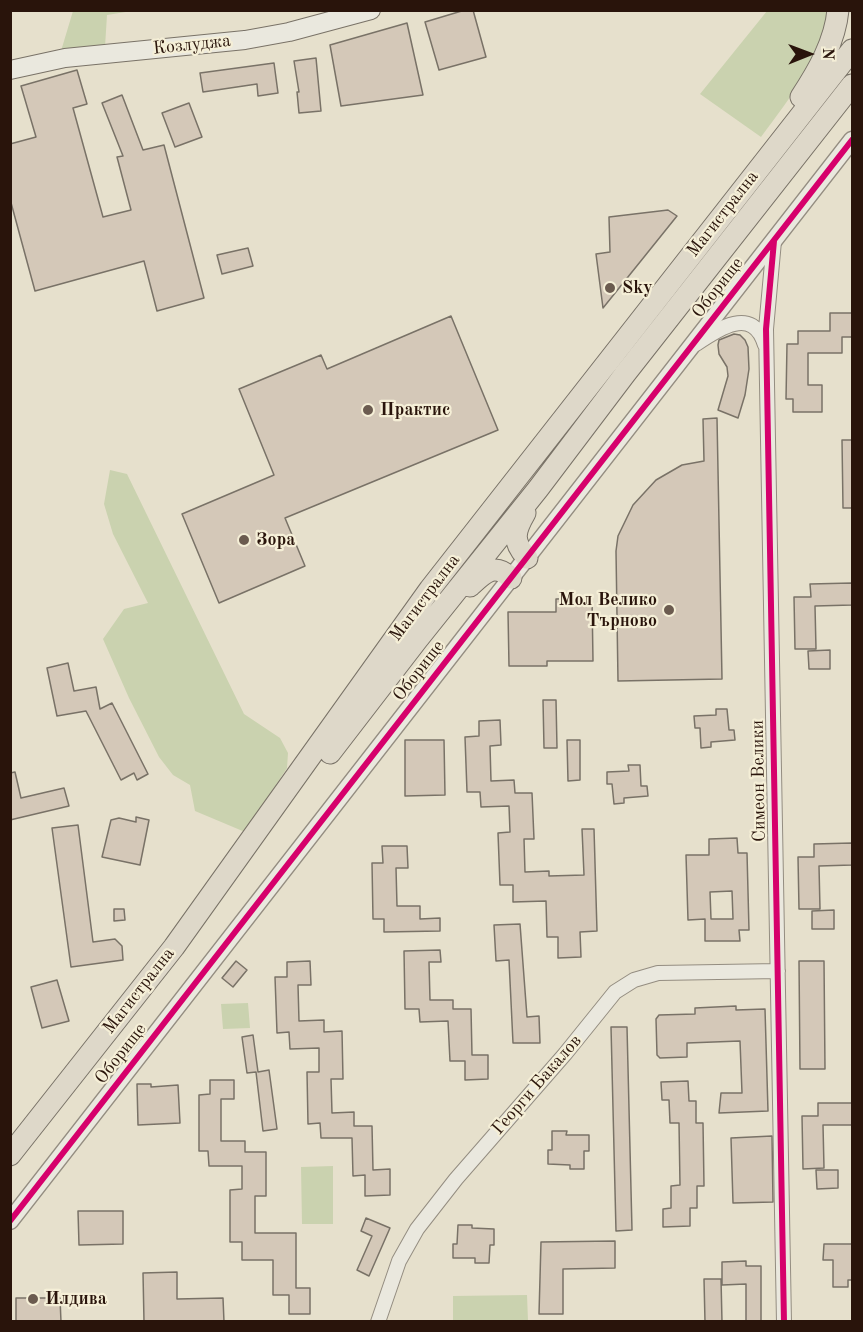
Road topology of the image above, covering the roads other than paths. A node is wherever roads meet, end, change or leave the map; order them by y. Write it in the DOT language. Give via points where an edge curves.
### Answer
graph roads {
  1 [pos="371,10"];
  2 [pos="838,10"];
  3 [pos="852,50"];
  4 [pos="10,70"];
  5 [pos="852,85"];
  6 [pos="852,102"];
  7 [pos="852,140"];
  8 [pos="731,222"];
  9 [pos="774,241"];
  10 [pos="690,348"];
  11 [pos="766,350"];
  12 [pos="538,489"];
  13 [pos="527,558"];
  14 [pos="511,578"];
  15 [pos="417,640"];
  16 [pos="174,946"];
  17 [pos="778,971"];
  18 [pos="10,1155"];
  19 [pos="10,1221"];
  20 [pos="378,1322"];
  21 [pos="784,1322"];
  1 -- 4 [label="main road, Козлуджа" via="256,38 65,58"];
  2 -- 8 [label="main road" via="832,37 815,75"];
  3 -- 8 [label="main road, Магистрална"];
  5 -- 8 [label="main road"];
  6 -- 8 [label="main road"];
  7 -- 9 [label="street, Оборище"];
  8 -- 12 [label="main road"];
  8 -- 16 [label="main road, Магистрална" via="430,589"];
  9 -- 10 [label="street, Оборище"];
  9 -- 11 [label="street, Симеон Велики"];
  10 -- 11 [label="street" via="735,323 755,328"];
  10 -- 13 [label="street, Оборище"];
  11 -- 17 [label="street, Симеон Велики"];
  12 -- 13 [label="main road" via="516,533 517,546"];
  12 -- 15 [label="main road"];
  13 -- 14 [label="street, Оборище"];
  14 -- 15 [label="main road" via="498,570 485,573"];
  14 -- 19 [label="street, Оборище"];
  15 -- 16 [label="main road"];
  16 -- 18 [label="main road, Магистрална"];
  17 -- 20 [label="street, Георги Бакалов" via="658,973 634,980 615,992 417,1229 399,1261"];
  17 -- 21 [label="street, Симеон Велики"];
}
